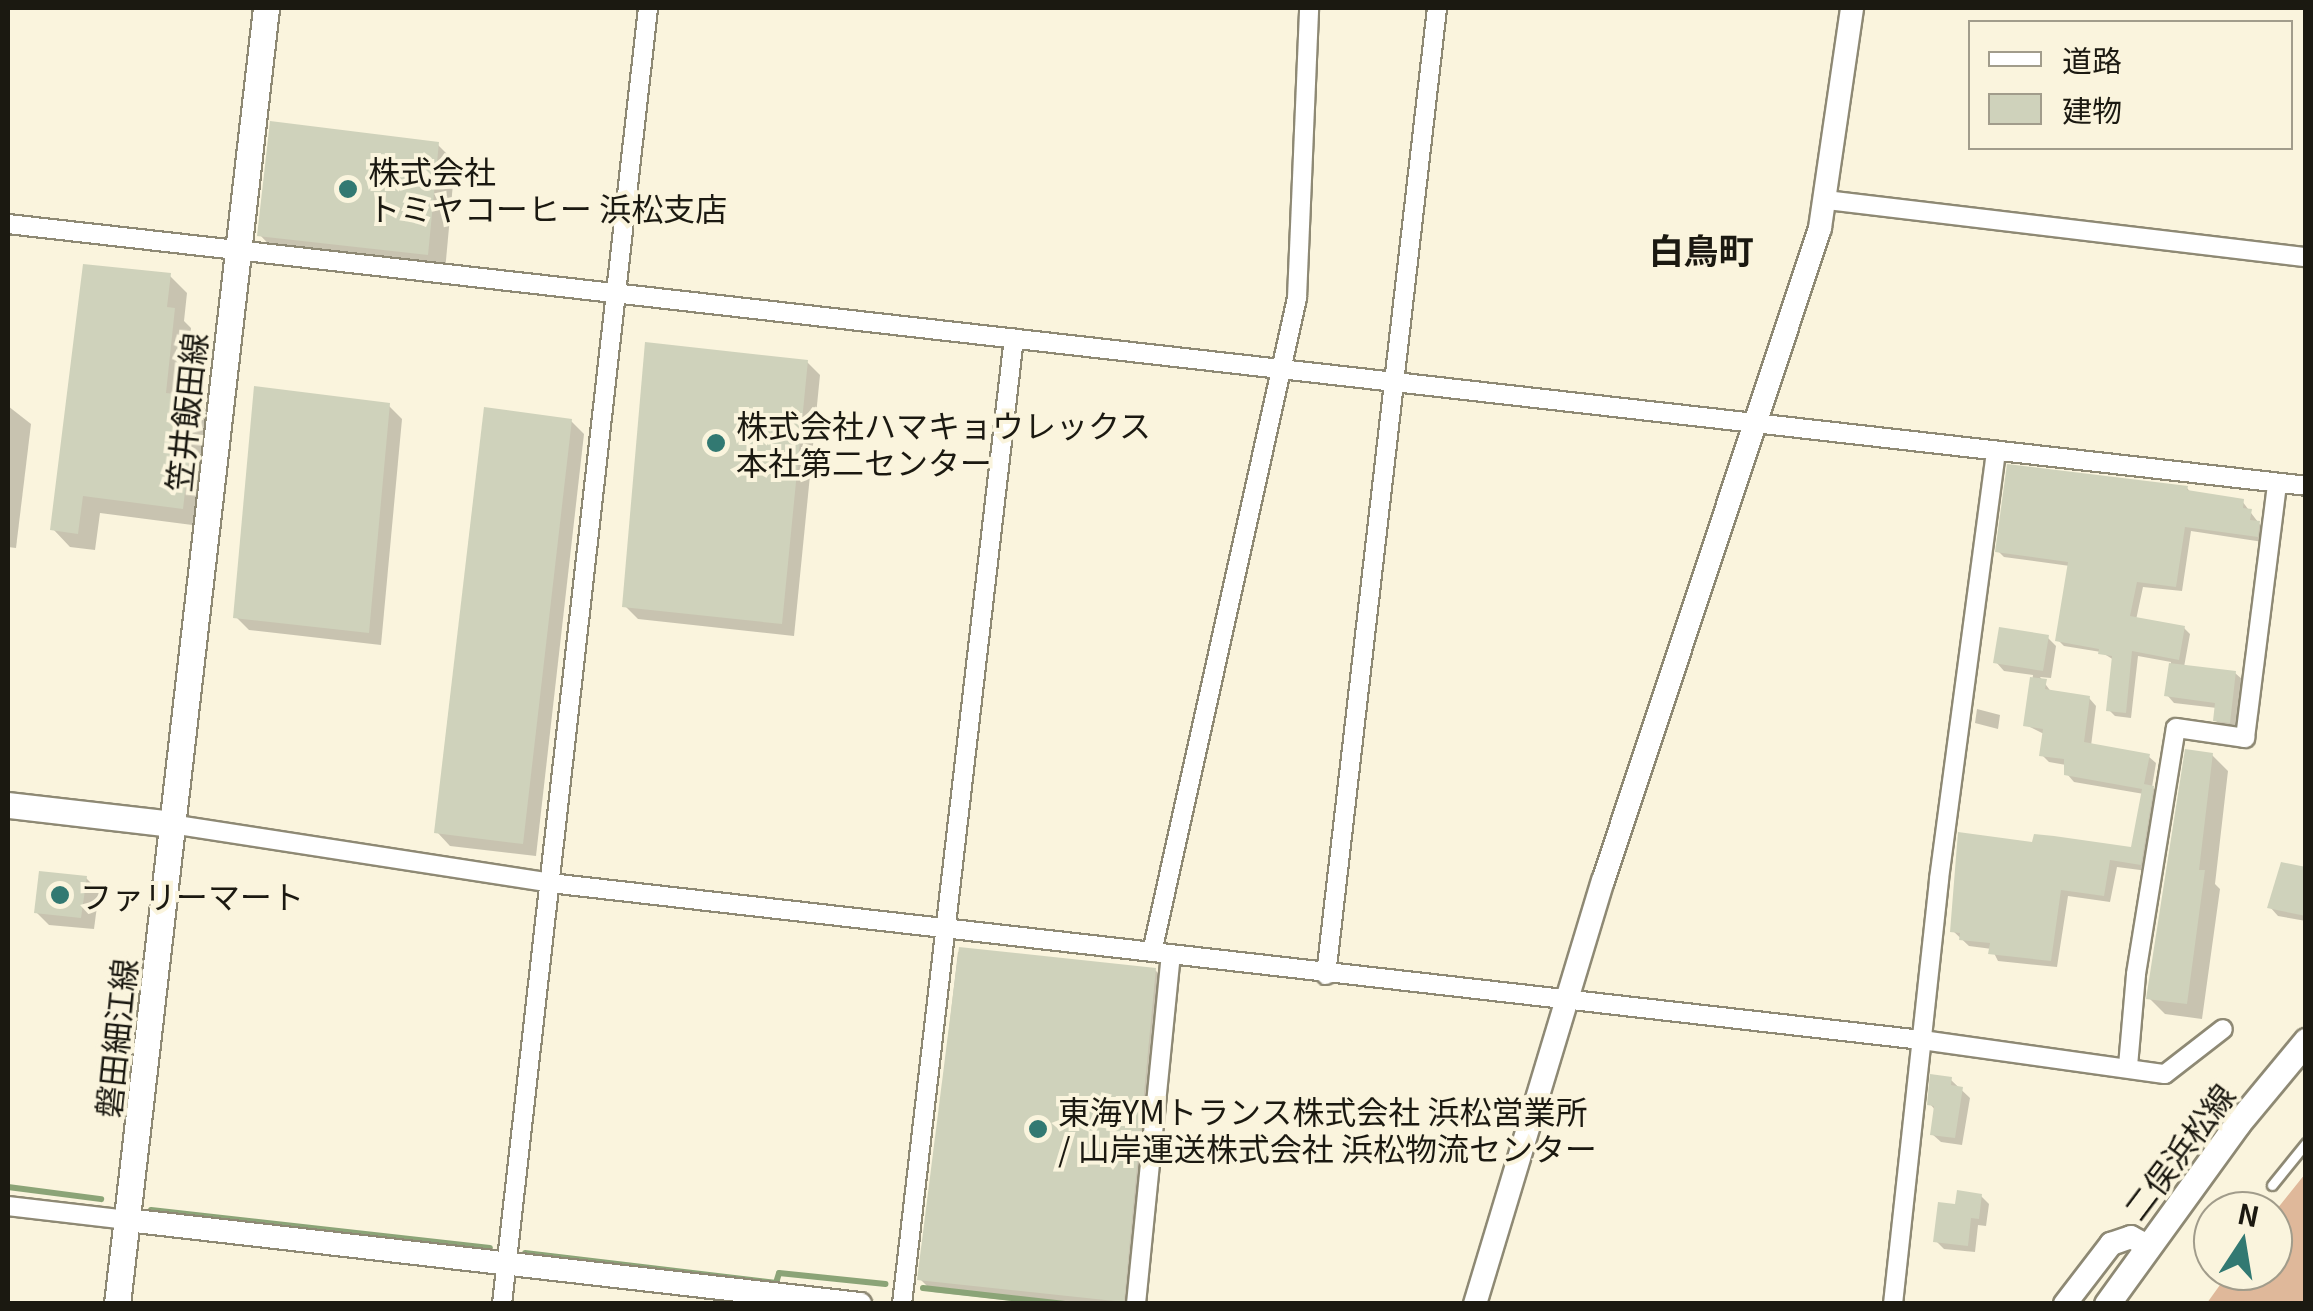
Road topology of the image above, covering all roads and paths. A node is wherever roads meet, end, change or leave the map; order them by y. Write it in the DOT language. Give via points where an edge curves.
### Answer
graph roads {
  1 [pos="266,8"];
  2 [pos="648,8"];
  3 [pos="1308,8"];
  4 [pos="1437,8"];
  5 [pos="1852,8"];
  6 [pos="1826,200"];
  7 [pos="8,224"];
  8 [pos="236,249"];
  9 [pos="2306,257"];
  10 [pos="616,292"];
  11 [pos="1014,338"];
  12 [pos="1282,370"];
  13 [pos="1396,382"];
  14 [pos="1754,422"];
  15 [pos="1996,450"];
  16 [pos="2276,483"];
  17 [pos="2306,486"];
  18 [pos="8,806"];
  19 [pos="171,824"];
  20 [pos="550,883"];
  21 [pos="948,930"];
  22 [pos="1162,954"];
  23 [pos="1326,975"];
  24 [pos="1566,1001"];
  25 [pos="2223,1030"];
  26 [pos="1922,1040"];
  27 [pos="2306,1040"];
  28 [pos="2128,1066"];
  29 [pos="2306,1143"];
  30 [pos="2272,1185"];
  31 [pos="8,1206"];
  32 [pos="128,1220"];
  33 [pos="2147,1246"];
  34 [pos="507,1266"];
  35 [pos="116,1304"];
  36 [pos="502,1304"];
  37 [pos="860,1304"];
  38 [pos="902,1304"];
  39 [pos="1136,1304"];
  40 [pos="1475,1304"];
  41 [pos="1893,1304"];
  42 [pos="2066,1304"];
  43 [pos="2107,1304"];
  1 -- 8 [label="main road, 笠井飯田線"];
  2 -- 10 [label="street"];
  3 -- 12 [label="street" via="1296,298"];
  4 -- 13 [label="street"];
  5 -- 6 [label="street"];
  6 -- 9 [label="street"];
  6 -- 14 [label="street"];
  7 -- 8 [label="street"];
  8 -- 10 [label="street"];
  8 -- 19 [label="main road, 笠井飯田線"];
  10 -- 11 [label="street"];
  10 -- 20 [label="street"];
  11 -- 12 [label="street"];
  11 -- 21 [label="street"];
  12 -- 13 [label="street"];
  12 -- 22 [label="street" via="1238,551"];
  13 -- 14 [label="street"];
  13 -- 23 [label="street"];
  14 -- 15 [label="street"];
  14 -- 24 [label="street"];
  15 -- 16 [label="street"];
  15 -- 26 [label="street"];
  16 -- 17 [label="street"];
  16 -- 28 [label="street" via="2246,738 2176,728 2136,974"];
  18 -- 19 [label="main road"];
  19 -- 20 [label="street"];
  19 -- 32 [label="main road, 磐田細江線"];
  20 -- 21 [label="street"];
  20 -- 34 [label="street"];
  21 -- 22 [label="street"];
  21 -- 38 [label="street"];
  22 -- 23 [label="street"];
  22 -- 39 [label="street"];
  23 -- 24 [label="street"];
  24 -- 26 [label="street"];
  24 -- 40 [label="street"];
  25 -- 28 [label="street" via="2165,1074"];
  26 -- 28 [label="street"];
  26 -- 41 [label="street"];
  27 -- 33 [label="main road, 二俣浜松線"];
  29 -- 30 [label="lane"];
  31 -- 32 [label="street"];
  32 -- 34 [label="street"];
  32 -- 35 [label="main road, 磐田細江線"];
  33 -- 42 [label="street" via="2131,1236 2111,1244"];
  33 -- 43 [label="main road, 二俣浜松線"];
  34 -- 36 [label="street"];
  34 -- 37 [label="street"];
}
